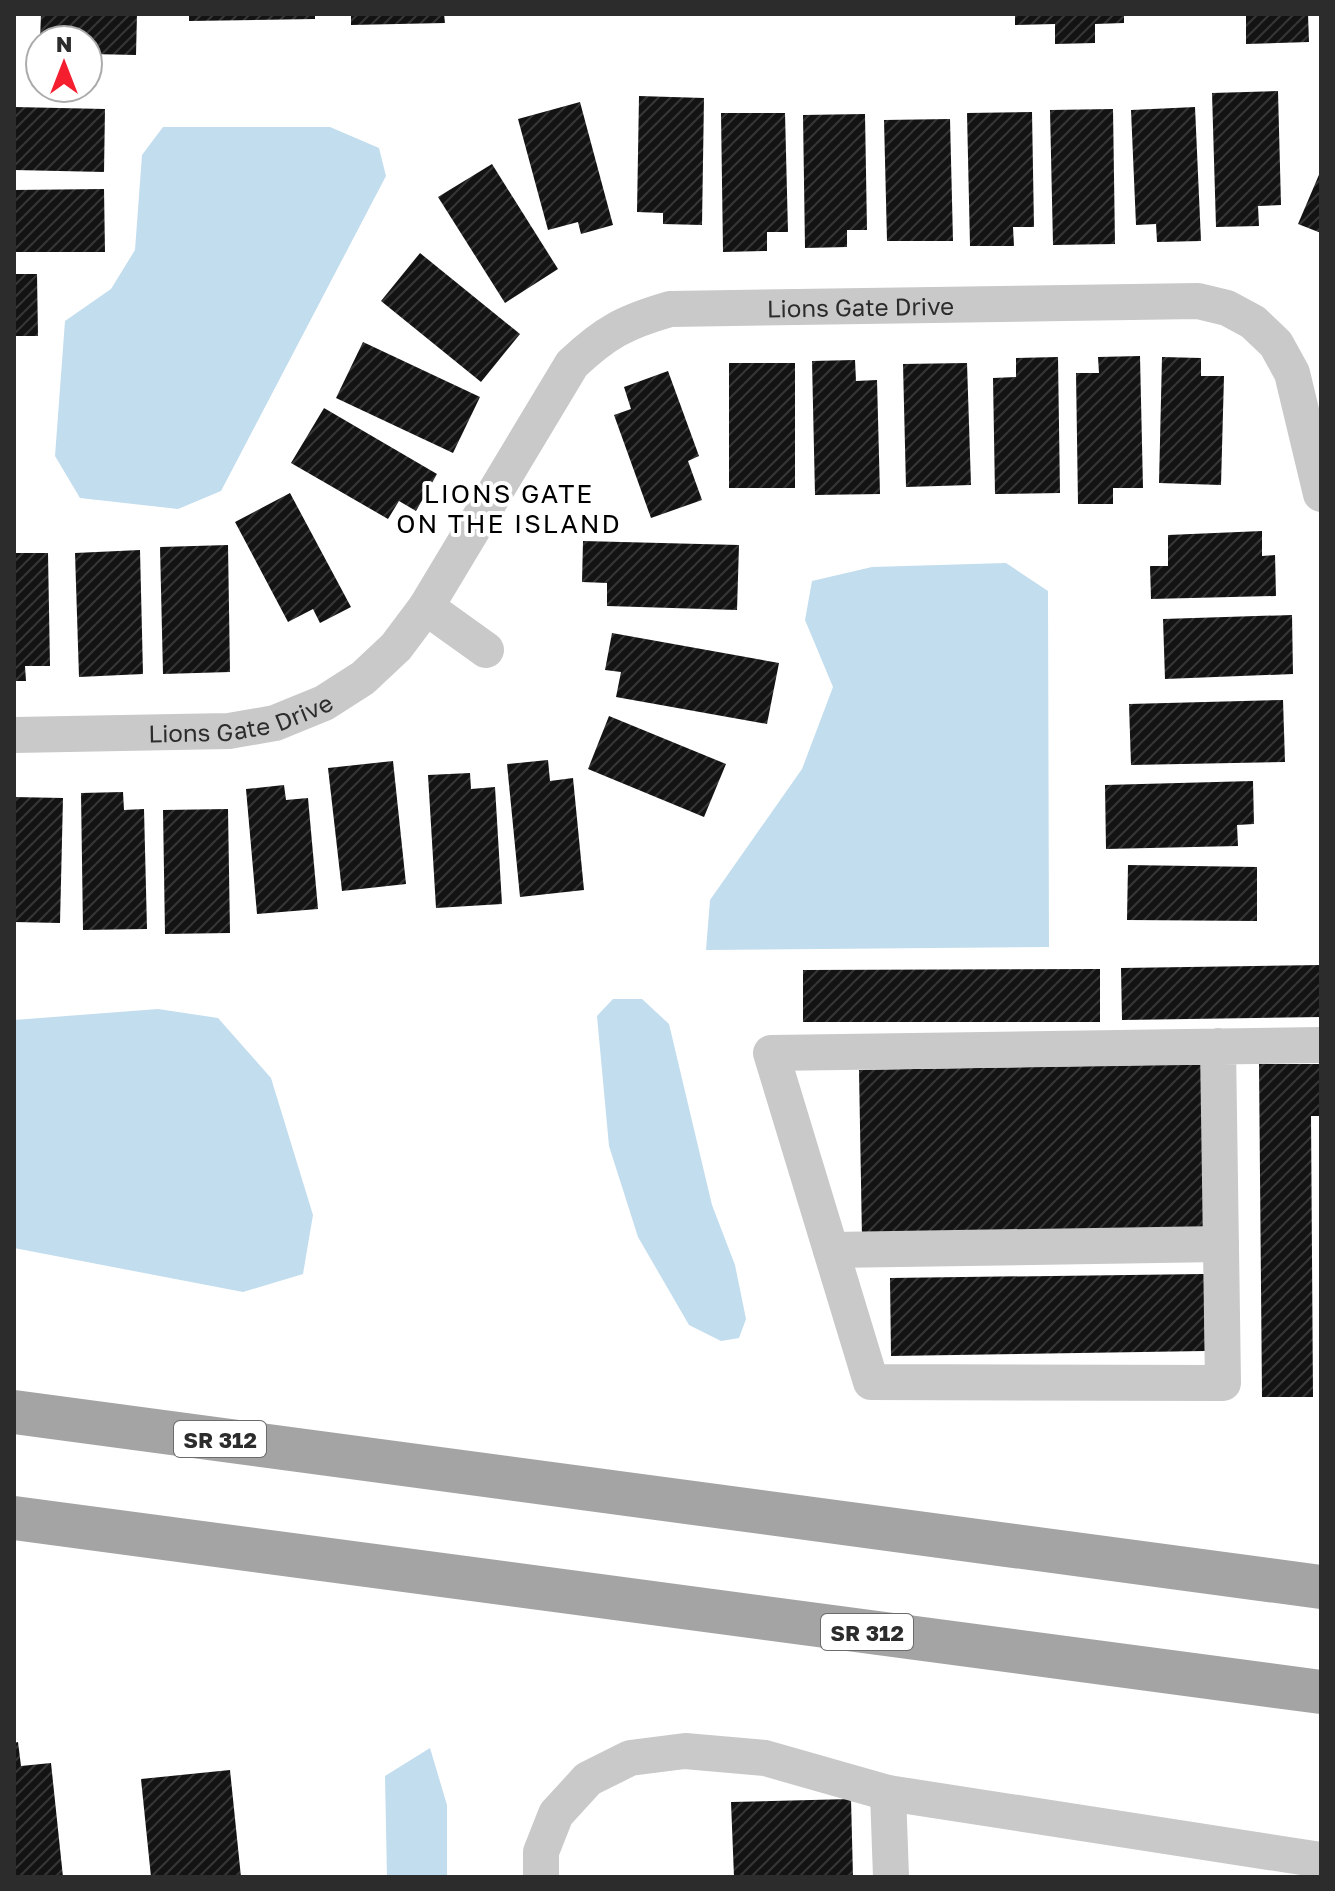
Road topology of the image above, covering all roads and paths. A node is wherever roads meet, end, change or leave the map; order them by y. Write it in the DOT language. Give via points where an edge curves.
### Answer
graph roads {
  1 [pos="1321,494"];
  2 [pos="426,607"];
  3 [pos="486,650"];
  4 [pos="14,735"];
  5 [pos="1321,1045"];
  6 [pos="1218,1046"];
  7 [pos="1221,1244"];
  8 [pos="831,1250"];
  9 [pos="14,1412"];
  10 [pos="14,1518"];
  11 [pos="1321,1587"];
  12 [pos="1321,1692"];
  13 [pos="888,1793"];
  14 [pos="1321,1860"];
  15 [pos="541,1877"];
  16 [pos="891,1877"];
  1 -- 2 [label="street, Lions Gate Drive" via="1292,373 1276,344 1253,322 1227,308 1198,301 670,309 634,319 599,339 572,364"];
  2 -- 3 [label="street"];
  2 -- 4 [label="street, Lions Gate Drive" via="396,647 363,678 324,703 275,723 229,731"];
  5 -- 6 [label="street"];
  6 -- 7 [label="street"];
  6 -- 8 [label="street" via="771,1053"];
  7 -- 8 [label="street"];
  7 -- 8 [label="street" via="1223,1383 871,1382"];
  9 -- 11 [label="main road, SR 312"];
  10 -- 12 [label="main road, SR 312"];
  13 -- 14 [label="street"];
  13 -- 15 [label="street" via="765,1758 685,1751 630,1758 588,1779 556,1814 541,1852"];
  13 -- 16 [label="street"];
}
